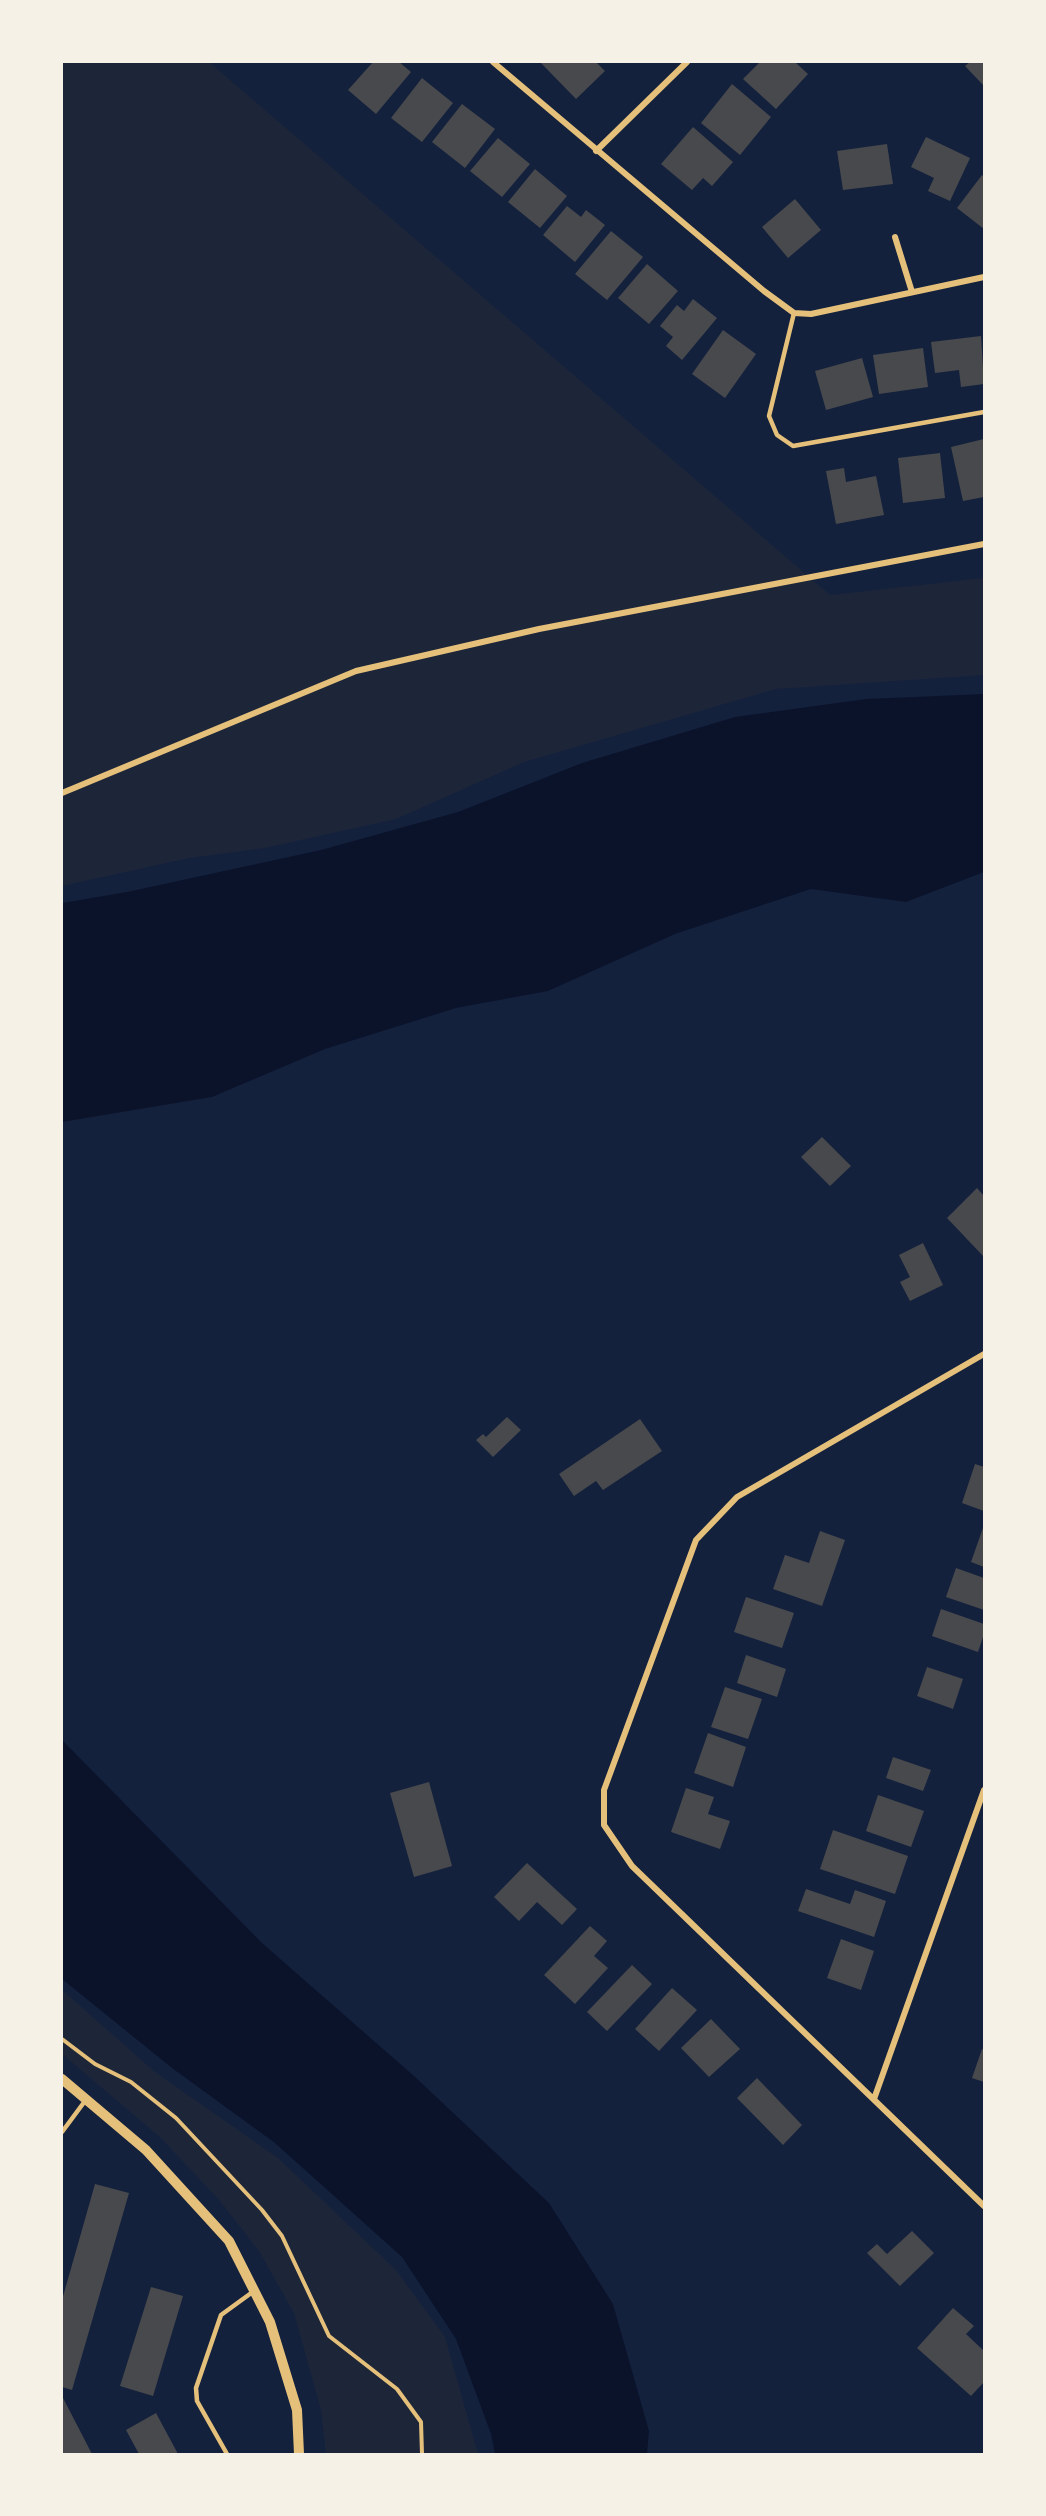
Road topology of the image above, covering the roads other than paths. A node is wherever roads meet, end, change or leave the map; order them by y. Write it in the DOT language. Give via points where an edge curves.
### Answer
graph roads {
  1 [pos="493,62"];
  2 [pos="687,62"];
  3 [pos="596,151"];
  4 [pos="895,237"];
  5 [pos="984,277"];
  6 [pos="912,292"];
  7 [pos="794,313"];
  8 [pos="984,412"];
  9 [pos="984,544"];
  10 [pos="62,793"];
  11 [pos="984,1354"];
  12 [pos="984,1790"];
  13 [pos="982,1807"];
  14 [pos="62,2079"];
  15 [pos="874,2099"];
  16 [pos="86,2100"];
  17 [pos="62,2132"];
  18 [pos="984,2206"];
  19 [pos="254,2291"];
  20 [pos="227,2454"];
  21 [pos="299,2454"];
  1 -- 3 [label="street"];
  2 -- 3 [label="street"];
  3 -- 7 [label="street"];
  4 -- 6 [label="street"];
  5 -- 6 [label="street"];
  6 -- 7 [label="street" via="811,314"];
  7 -- 8 [label="lane" via="769,416 777,435 793,446"];
  9 -- 10 [label="street" via="539,629 356,671"];
  11 -- 15 [label="street" via="737,1497 696,1540 604,1790 604,1825 632,1866"];
  12 -- 13 [label="street"];
  13 -- 15 [label="street"];
  14 -- 16 [label="street"];
  15 -- 18 [label="street"];
  16 -- 17 [label="lane"];
  16 -- 19 [label="street" via="146,2150 229,2241"];
  19 -- 20 [label="lane" via="221,2315 196,2388 197,2402"];
  19 -- 21 [label="street" via="270,2322 297,2410"];
}
